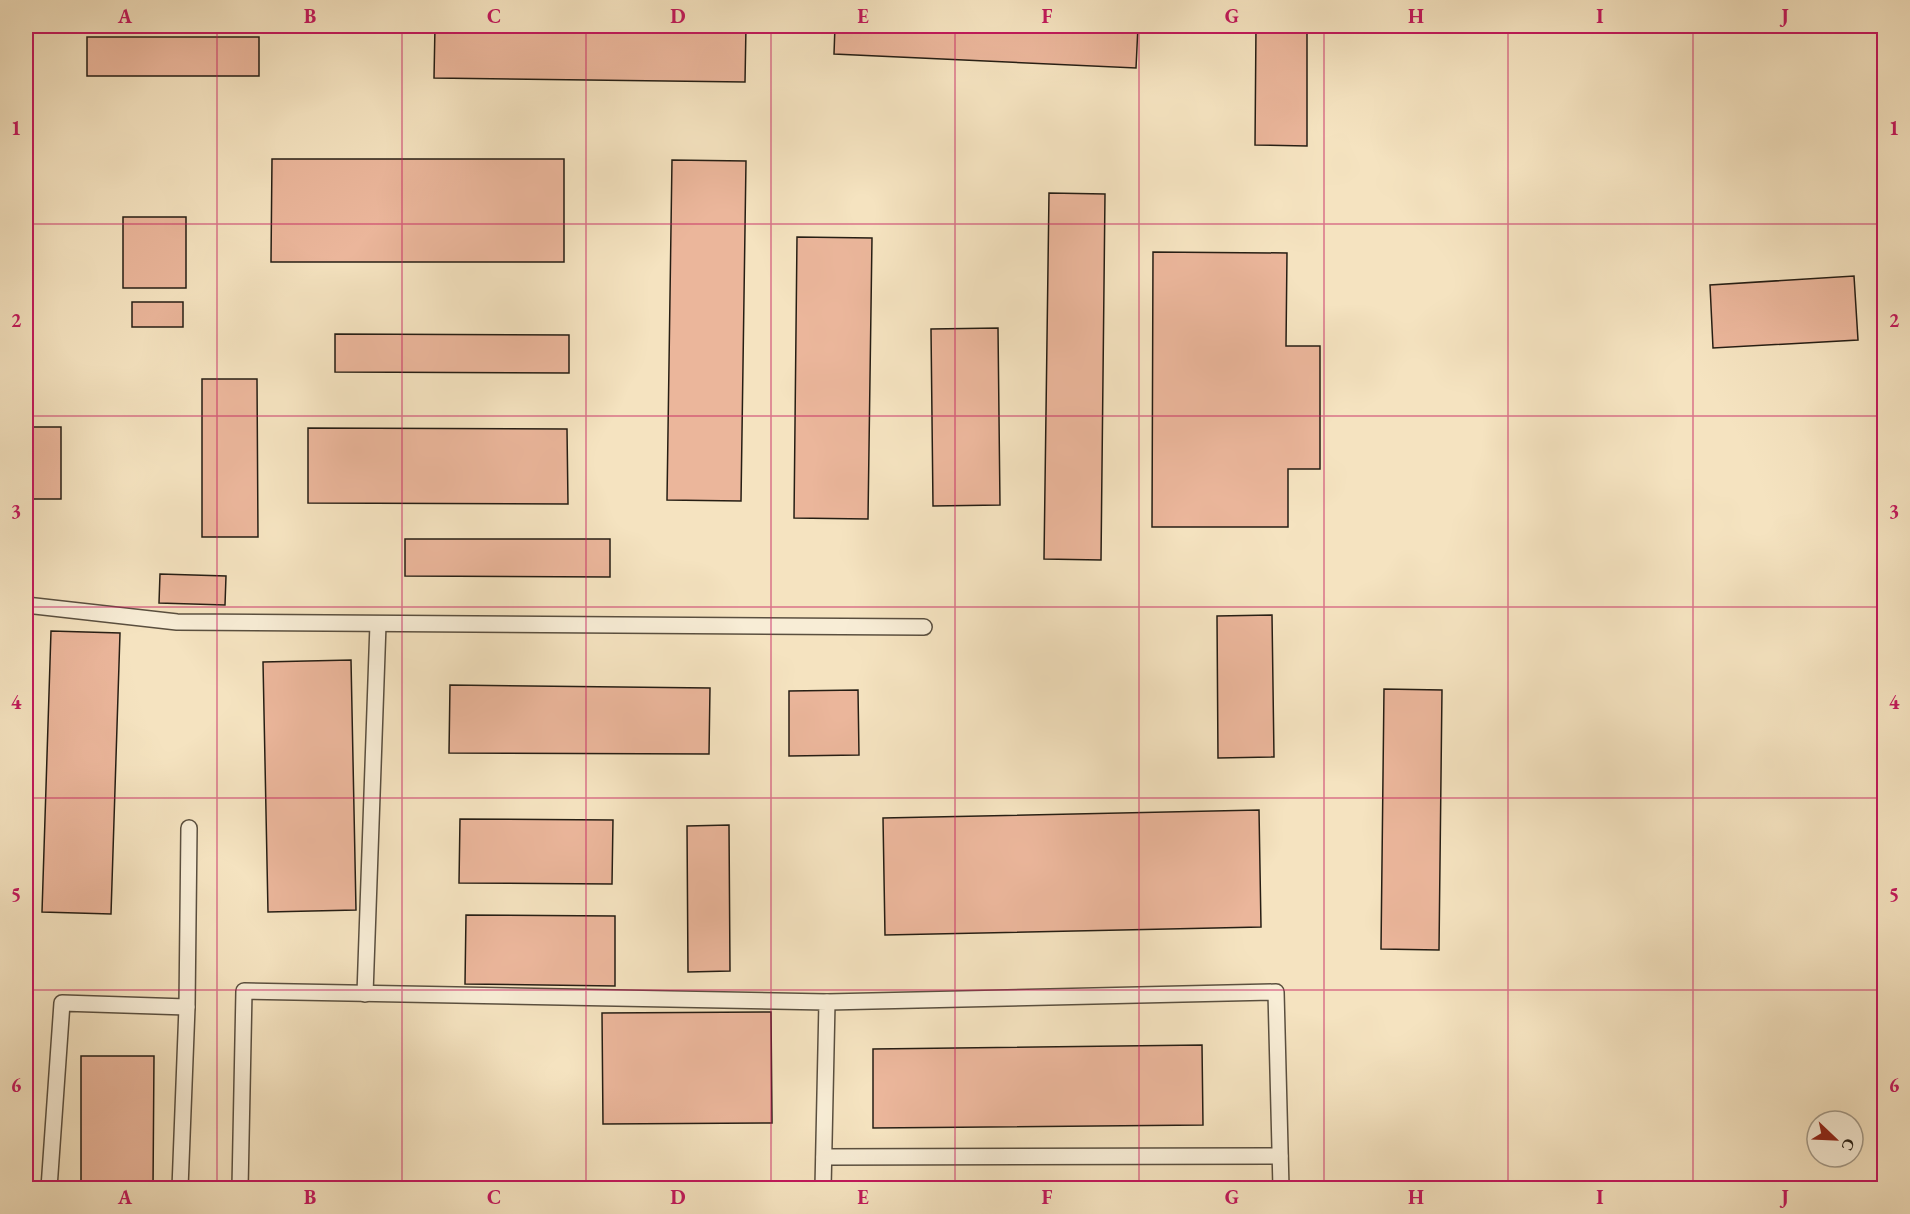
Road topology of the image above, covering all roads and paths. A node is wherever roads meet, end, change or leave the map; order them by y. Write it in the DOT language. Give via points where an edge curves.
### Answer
graph roads {
  1 [pos="26,605"];
  2 [pos="378,624"];
  3 [pos="924,627"];
  4 [pos="189,828"];
  5 [pos="365,994"];
  6 [pos="827,1002"];
  7 [pos="187,1007"];
  8 [pos="1280,1156"];
  9 [pos="824,1157"];
  10 [pos="49,1188"];
  11 [pos="180,1188"];
  12 [pos="240,1188"];
  13 [pos="823,1188"];
  14 [pos="1281,1188"];
  1 -- 2 [label="lane" via="177,622"];
  2 -- 3 [label="lane"];
  2 -- 5 [label="lane"];
  4 -- 7 [label="lane"];
  5 -- 6 [label="lane"];
  5 -- 12 [label="lane" via="244,991"];
  6 -- 8 [label="lane" via="1276,992"];
  6 -- 9 [label="lane"];
  7 -- 10 [label="lane" via="62,1003"];
  7 -- 11 [label="lane"];
  8 -- 9 [label="lane"];
  8 -- 14 [label="lane"];
  9 -- 13 [label="lane"];
}
